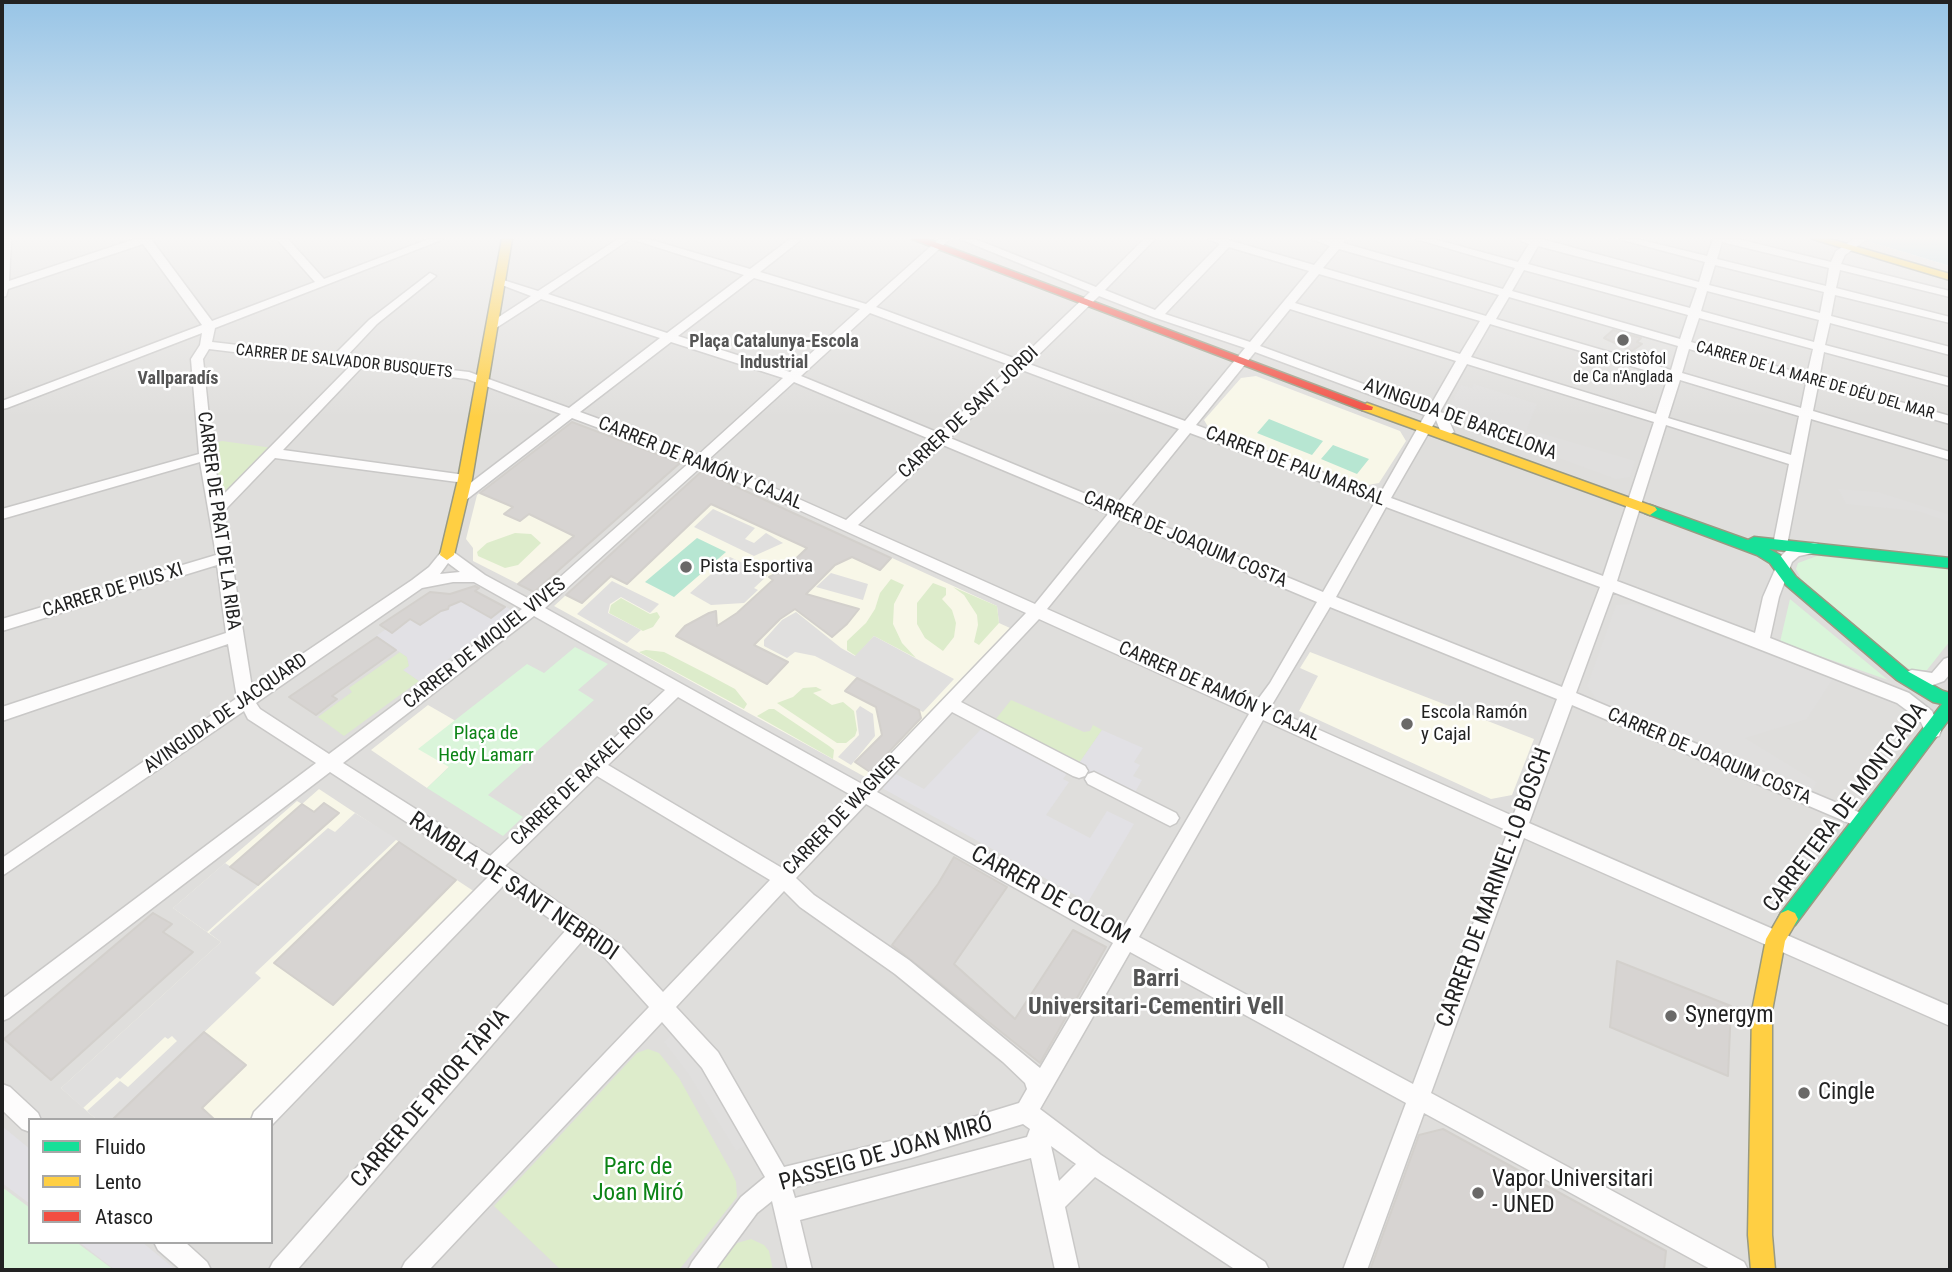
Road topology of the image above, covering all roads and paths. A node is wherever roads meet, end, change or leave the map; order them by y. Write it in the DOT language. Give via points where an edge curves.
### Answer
graph roads {
  1 [pos="189,298"];
  2 [pos="282,298"];
  3 [pos="402,298"];
  4 [pos="497,298"];
  5 [pos="536,298"];
  6 [pos="556,298"];
  7 [pos="723,298"];
  8 [pos="834,298"];
  9 [pos="878,298"];
  10 [pos="1090,298"];
  11 [pos="1091,298"];
  12 [pos="1091,298"];
  13 [pos="1173,298"];
  14 [pos="1293,298"];
  15 [pos="1416,298"];
  16 [pos="1503,298"];
  17 [pos="1522,298"];
  18 [pos="1638,298"];
  19 [pos="1700,298"];
  20 [pos="1747,298"];
  21 [pos="1830,298"];
  22 [pos="1862,298"];
  23 [pos="1288,304"];
  24 [pos="868,308"];
  25 [pos="1696,314"];
  26 [pos="1157,315"];
  27 [pos="1826,319"];
  28 [pos="1489,320"];
  29 [pos="1950,320"];
  30 [pos="209,326"];
  31 [pos="492,326"];
  32 [pos="673,337"];
  33 [pos="1686,344"];
  34 [pos="206,345"];
  35 [pos="1821,347"];
  36 [pos="1950,351"];
  37 [pos="1246,355"];
  38 [pos="1465,358"];
  39 [pos="336,360"];
  40 [pos="360,362"];
  41 [pos="1019,365"];
  42 [pos="1675,375"];
  43 [pos="792,377"];
  44 [pos="483,380"];
  45 [pos="1814,381"];
  46 [pos="1950,382"];
  47 [pos="2,405"];
  48 [pos="573,413"];
  49 [pos="1807,414"];
  50 [pos="1659,420"];
  51 [pos="1950,420"];
  52 [pos="1428,422"];
  53 [pos="1188,426"];
  54 [pos="942,437"];
  55 [pos="274,453"];
  56 [pos="206,456"];
  57 [pos="1950,456"];
  58 [pos="699,460"];
  59 [pos="1795,461"];
  60 [pos="466,480"];
  61 [pos="461,498"];
  62 [pos="1382,500"];
  63 [pos="1635,502"];
  64 [pos="217,510"];
  65 [pos="1118,512"];
  66 [pos="2,514"];
  67 [pos="848,526"];
  68 [pos="1780,545"];
  69 [pos="1812,548"];
  70 [pos="447,555"];
  71 [pos="224,558"];
  72 [pos="1950,563"];
  73 [pos="1783,572"];
  74 [pos="477,577"];
  75 [pos="416,584"];
  76 [pos="1607,584"];
  77 [pos="1326,599"];
  78 [pos="534,608"];
  79 [pos="1038,610"];
  80 [pos="2,625"];
  81 [pos="234,636"];
  82 [pos="1761,641"];
  83 [pos="1867,645"];
  84 [pos="1950,663"];
  85 [pos="676,689"];
  86 [pos="1566,696"];
  87 [pos="1950,699"];
  88 [pos="246,700"];
  89 [pos="948,703"];
  90 [pos="1950,706"];
  91 [pos="1261,710"];
  92 [pos="2,714"];
  93 [pos="1933,731"];
  94 [pos="331,763"];
  95 [pos="595,766"];
  96 [pos="866,792"];
  97 [pos="1862,821"];
  98 [pos="1180,824"];
  99 [pos="1517,826"];
  100 [pos="2,868"];
  101 [pos="496,871"];
  102 [pos="783,878"];
  103 [pos="581,928"];
  104 [pos="1776,939"];
  105 [pos="1128,941"];
  106 [pos="662,1006"];
  107 [pos="2,1011"];
  108 [pos="1950,1016"];
  109 [pos="1038,1090"];
  110 [pos="2,1096"];
  111 [pos="1417,1096"];
  112 [pos="1026,1112"];
  113 [pos="264,1118"];
  114 [pos="28,1119"];
  115 [pos="1041,1144"];
  116 [pos="1093,1163"];
  117 [pos="779,1180"];
  118 [pos="1054,1202"];
  119 [pos="786,1212"];
  120 [pos="168,1244"];
  121 [pos="199,1270"];
  122 [pos="281,1270"];
  123 [pos="413,1270"];
  124 [pos="700,1270"];
  125 [pos="800,1270"];
  126 [pos="1067,1270"];
  127 [pos="1257,1270"];
  128 [pos="1355,1270"];
  129 [pos="1737,1270"];
  130 [pos="1763,1270"];
  1 -- 30 [label="street"];
  2 -- 30 [label="street"];
  3 -- 39 [label="street"];
  4 -- 31 [label="street"];
  5 -- 31 [label="street"];
  6 -- 32 [label="street, CARRER DE JOAQUIM COSTA"];
  7 -- 32 [label="street"];
  8 -- 24 [label="street, CARRER DE PAU MARSAL"];
  9 -- 24 [label="street, CARRER DE MIQUEL VIVES"];
  10 -- 41 [label="street, CARRER DE SANT JORDI"];
  11 -- 26 [label="street, AVINGUDA DE BARCELONA"];
  12 -- 37 [label="street, AVINGUDA DE BARCELONA"];
  13 -- 26 [label="street"];
  14 -- 23 [label="street, CARRER DE WAGNER"];
  15 -- 28 [label="street"];
  16 -- 28 [label="street"];
  17 -- 33 [label="street, CARRER DE LA MARE DE DÉU DEL MAR"];
  18 -- 25 [label="street"];
  19 -- 25 [label="street, CARRER DE MARINEL·LO BOSCH"];
  20 -- 27 [label="street"];
  21 -- 27 [label="street"];
  22 -- 29 [label="street"];
  23 -- 37 [label="street, CARRER DE WAGNER"];
  23 -- 38 [label="street"];
  24 -- 41 [label="street, CARRER DE PAU MARSAL"];
  24 -- 43 [label="street, CARRER DE MIQUEL VIVES"];
  25 -- 33 [label="street, CARRER DE MARINEL·LO BOSCH"];
  25 -- 35 [label="street"];
  26 -- 37 [label="street, AVINGUDA DE BARCELONA"];
  27 -- 35 [label="street"];
  27 -- 36 [label="street"];
  28 -- 38 [label="street"];
  28 -- 42 [label="street"];
  30 -- 34 [label="street, CARRER DE PRAT DE LA RIBA"];
  30 -- 47 [label="street"];
  31 -- 44 [label="street"];
  32 -- 43 [label="street, CARRER DE JOAQUIM COSTA"];
  32 -- 48 [label="street"];
  33 -- 42 [label="street, CARRER DE MARINEL·LO BOSCH"];
  33 -- 45 [label="street, CARRER DE LA MARE DE DÉU DEL MAR"];
  34 -- 39 [label="street, CARRER DE SALVADOR BUSQUETS"];
  34 -- 56 [label="street, CARRER DE PRAT DE LA RIBA" via="197,359"];
  35 -- 45 [label="street"];
  35 -- 46 [label="street"];
  37 -- 52 [label="street, AVINGUDA DE BARCELONA"];
  37 -- 53 [label="street, CARRER DE WAGNER"];
  38 -- 50 [label="street"];
  38 -- 52 [label="street"];
  39 -- 40 [label="street, CARRER DE SALVADOR BUSQUETS"];
  40 -- 44 [label="street, CARRER DE SALVADOR BUSQUETS"];
  40 -- 55 [label="street"];
  41 -- 53 [label="street, CARRER DE PAU MARSAL"];
  41 -- 54 [label="street, CARRER DE SANT JORDI"];
  42 -- 49 [label="street"];
  42 -- 50 [label="street, CARRER DE MARINEL·LO BOSCH"];
  43 -- 54 [label="street, CARRER DE JOAQUIM COSTA"];
  43 -- 58 [label="street, CARRER DE MIQUEL VIVES"];
  44 -- 48 [label="street, CARRER DE RAMÓN Y CAJAL"];
  44 -- 60 [label="street"];
  45 -- 49 [label="street"];
  45 -- 51 [label="street, CARRER DE LA MARE DE DÉU DEL MAR"];
  48 -- 58 [label="street, CARRER DE RAMÓN Y CAJAL"];
  48 -- 61 [label="street"];
  49 -- 57 [label="street"];
  49 -- 59 [label="street"];
  50 -- 59 [label="street"];
  50 -- 63 [label="street, CARRER DE MARINEL·LO BOSCH"];
  52 -- 62 [label="street"];
  52 -- 63 [label="street, AVINGUDA DE BARCELONA"];
  52 -- 63 [label="street, AVINGUDA DE BARCELONA"];
  53 -- 62 [label="street, CARRER DE PAU MARSAL"];
  53 -- 65 [label="street, CARRER DE WAGNER"];
  54 -- 65 [label="street, CARRER DE JOAQUIM COSTA"];
  54 -- 67 [label="street, CARRER DE SANT JORDI"];
  55 -- 60 [label="street"];
  55 -- 64 [label="street"];
  56 -- 64 [label="street, CARRER DE PRAT DE LA RIBA"];
  56 -- 66 [label="street"];
  58 -- 67 [label="street, CARRER DE RAMÓN Y CAJAL"];
  58 -- 78 [label="street, CARRER DE MIQUEL VIVES"];
  59 -- 68 [label="street"];
  60 -- 61 [label="street"];
  61 -- 70 [label="street"];
  62 -- 76 [label="street, CARRER DE PAU MARSAL"];
  62 -- 77 [label="street"];
  63 -- 68 [label="street, AVINGUDA DE BARCELONA" via="1761,544"];
  63 -- 73 [label="street, AVINGUDA DE BARCELONA" via="1762,551 1775,559"];
  63 -- 76 [label="street, CARRER DE MARINEL·LO BOSCH"];
  64 -- 71 [label="street, CARRER DE PRAT DE LA RIBA"];
  65 -- 77 [label="street, CARRER DE JOAQUIM COSTA"];
  65 -- 79 [label="street, CARRER DE WAGNER"];
  67 -- 79 [label="street, CARRER DE RAMÓN Y CAJAL"];
  68 -- 69 [label="street, AVINGUDA DE BARCELONA"];
  69 -- 72 [label="street, AVINGUDA DE BARCELONA"];
  69 -- 73 [label="street" via="1790,555"];
  70 -- 74 [label="street, CARRER DE COLOM"];
  70 -- 75 [label="street, AVINGUDA DE JACQUARD"];
  71 -- 80 [label="street, CARRER DE PIUS XI"];
  71 -- 81 [label="street, CARRER DE PRAT DE LA RIBA"];
  73 -- 82 [label="street" via="1771,597"];
  73 -- 83 [label="street, AVINGUDA DE BARCELONA"];
  74 -- 75 [label="street"];
  74 -- 78 [label="street, CARRER DE COLOM"];
  75 -- 88 [label="street, AVINGUDA DE JACQUARD"];
  76 -- 82 [label="street, CARRER DE PAU MARSAL"];
  76 -- 86 [label="street, CARRER DE MARINEL·LO BOSCH"];
  77 -- 86 [label="street, CARRER DE JOAQUIM COSTA"];
  77 -- 91 [label="street"];
  78 -- 85 [label="street, CARRER DE COLOM"];
  78 -- 94 [label="street, CARRER DE MIQUEL VIVES"];
  79 -- 89 [label="street, CARRER DE WAGNER"];
  79 -- 91 [label="street, CARRER DE RAMÓN Y CAJAL"];
  81 -- 88 [label="street, CARRER DE PRAT DE LA RIBA"];
  81 -- 92 [label="street"];
  82 -- 93 [label="street, CARRER DE PAU MARSAL" via="1903,698 1927,716"];
  83 -- 84 [label="street" via="1922,679 1938,677"];
  83 -- 87 [label="street, AVINGUDA DE BARCELONA" via="1903,676"];
  85 -- 95 [label="street, CARRER DE RAFAEL ROIG"];
  85 -- 96 [label="street, CARRER DE COLOM"];
  86 -- 97 [label="street, CARRER DE JOAQUIM COSTA"];
  86 -- 99 [label="street, CARRER DE MARINEL·LO BOSCH"];
  88 -- 94 [label="street, RAMBLA DE SANT NEBRIDI" via="254,713"];
  88 -- 100 [label="street, AVINGUDA DE JACQUARD"];
  89 -- 96 [label="street, CARRER DE WAGNER"];
  89 -- 98 [label="street"];
  90 -- 93 [label="street, CARRETERA DE MONTCADA"];
  91 -- 98 [label="street"];
  91 -- 99 [label="street, CARRER DE RAMÓN Y CAJAL"];
  93 -- 97 [label="street, CARRETERA DE MONTCADA"];
  94 -- 101 [label="street, RAMBLA DE SANT NEBRIDI"];
  94 -- 107 [label="street, CARRER DE MIQUEL VIVES"];
  95 -- 101 [label="street, CARRER DE RAFAEL ROIG"];
  95 -- 102 [label="street"];
  96 -- 102 [label="street, CARRER DE WAGNER"];
  96 -- 105 [label="street, CARRER DE COLOM"];
  97 -- 104 [label="street, CARRETERA DE MONTCADA"];
  98 -- 105 [label="street"];
  99 -- 104 [label="street, CARRER DE RAMÓN Y CAJAL"];
  99 -- 111 [label="street, CARRER DE MARINEL·LO BOSCH"];
  101 -- 103 [label="street, RAMBLA DE SANT NEBRIDI"];
  101 -- 113 [label="street, CARRER DE RAFAEL ROIG"];
  102 -- 106 [label="street, CARRER DE WAGNER"];
  102 -- 109 [label="street" via="1010,1055 1033,1076"];
  103 -- 106 [label="street, RAMBLA DE SANT NEBRIDI" via="612,951"];
  103 -- 122 [label="street, CARRER DE PRIOR TÀPIA"];
  104 -- 108 [label="street, CARRER DE RAMÓN Y CAJAL"];
  104 -- 130 [label="street, CARRETERA DE MONTCADA" via="1762,1011"];
  105 -- 109 [label="street"];
  105 -- 111 [label="street, CARRER DE COLOM"];
  106 -- 117 [label="street, RAMBLA DE SANT NEBRIDI" via="709,1060"];
  106 -- 123 [label="street, CARRER DE WAGNER"];
  109 -- 112 [label="street"];
  110 -- 114 [label="street"];
  111 -- 128 [label="street, CARRER DE MARINEL·LO BOSCH"];
  111 -- 129 [label="street, CARRER DE COLOM"];
  112 -- 115 [label="street"];
  112 -- 116 [label="street"];
  112 -- 117 [label="street, PASSEIG DE JOAN MIRÓ"];
  115 -- 118 [label="street"];
  115 -- 119 [label="street, PASSEIG DE JOAN MIRÓ"];
  116 -- 118 [label="street"];
  116 -- 127 [label="street"];
  117 -- 119 [label="street, RAMBLA DE SANT NEBRIDI"];
  117 -- 124 [label="street, PASSEIG DE JOAN MIRÓ" via="749,1205"];
  118 -- 126 [label="street"];
  119 -- 125 [label="street, RAMBLA DE SANT NEBRIDI"];
  120 -- 121 [label="street"];
}
